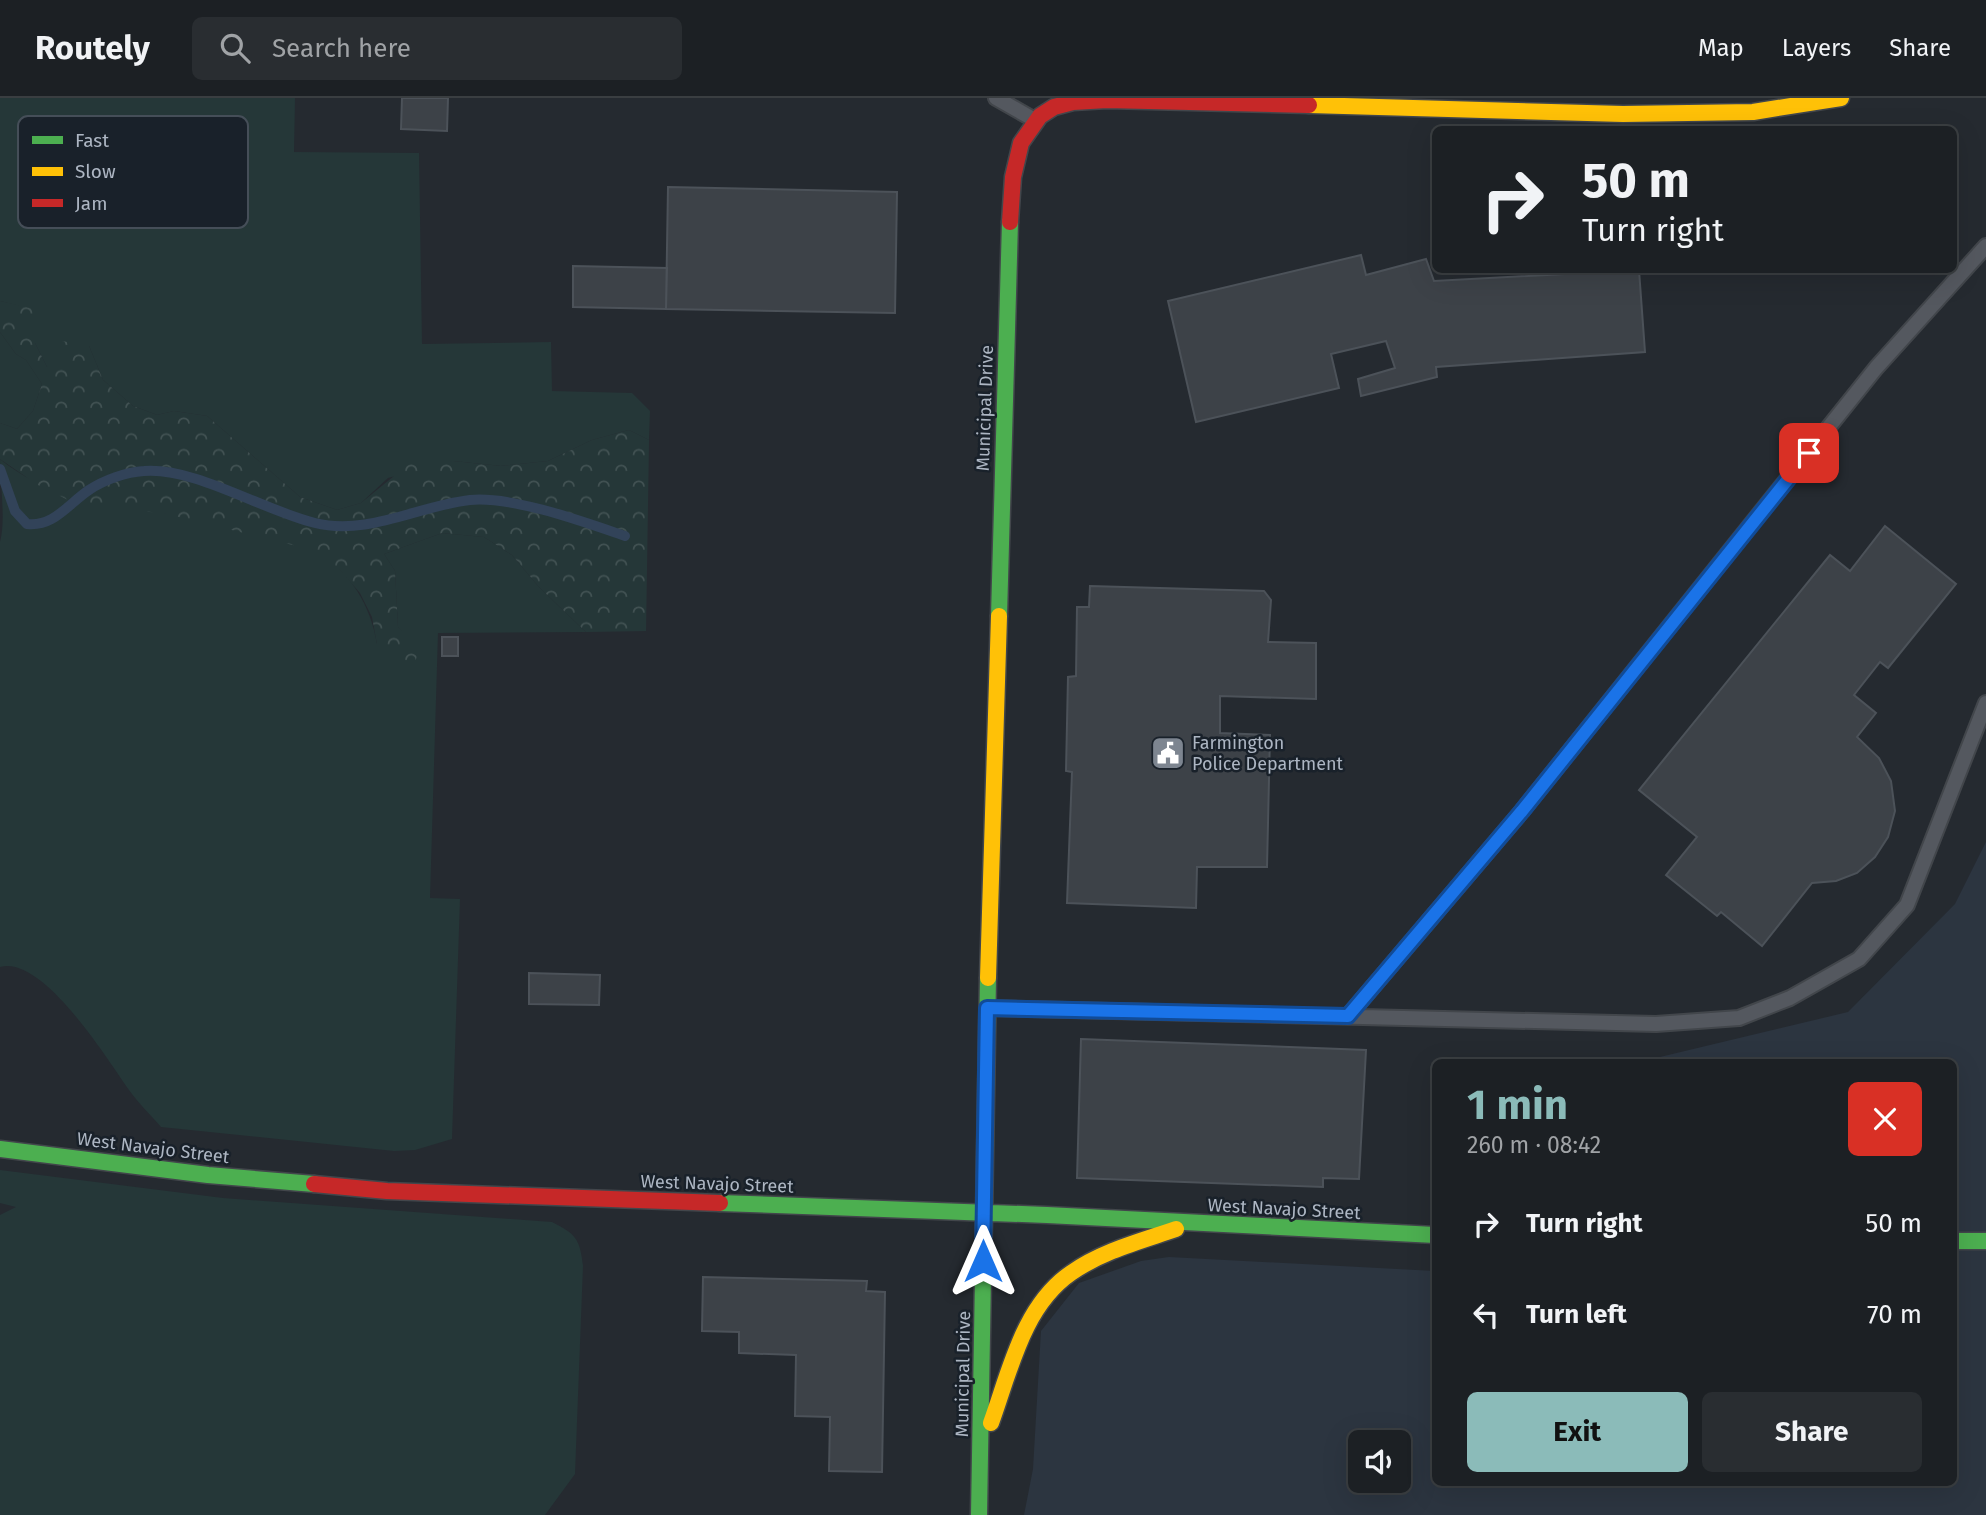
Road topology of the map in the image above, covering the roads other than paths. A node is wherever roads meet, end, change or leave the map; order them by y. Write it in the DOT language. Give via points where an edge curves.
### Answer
graph roads {
  1 [pos="996,98"];
  2 [pos="1841,98"];
  3 [pos="1034,120"];
  4 [pos="1986,246"];
  5 [pos="1986,703"];
  6 [pos="987,1008"];
  7 [pos="1348,1016"];
  8 [pos="0,1149"];
  9 [pos="983,1213"];
  10 [pos="1191,1223"];
  11 [pos="1432,1235"];
  12 [pos="1957,1241"];
  13 [pos="1986,1241"];
  14 [pos="982,1447"];
  15 [pos="979,1515"];
  1 -- 3 [label="lane"];
  2 -- 3 [label="main road" via="1754,112 1623,114 1107,100 1063,104"];
  3 -- 6 [label="main road, Municipal Drive" via="1020,146 1013,175"];
  4 -- 7 [label="lane" via="1876,368 1522,811"];
  5 -- 7 [label="lane" via="1907,905 1859,959 1790,998 1739,1018 1656,1024"];
  6 -- 7 [label="lane"];
  6 -- 9 [label="main road, Municipal Drive"];
  8 -- 9 [label="main road, West Navajo Street" via="387,1191"];
  9 -- 10 [label="main road, West Navajo Street"];
  9 -- 14 [label="main road, Municipal Drive"];
  10 -- 11 [label="main road, West Navajo Street"];
  10 -- 14 [label="main road" via="1098,1258 1060,1282 1045,1298 1030,1324"];
  12 -- 13 [label="main road"];
  14 -- 15 [label="main road, Municipal Drive"];
}
